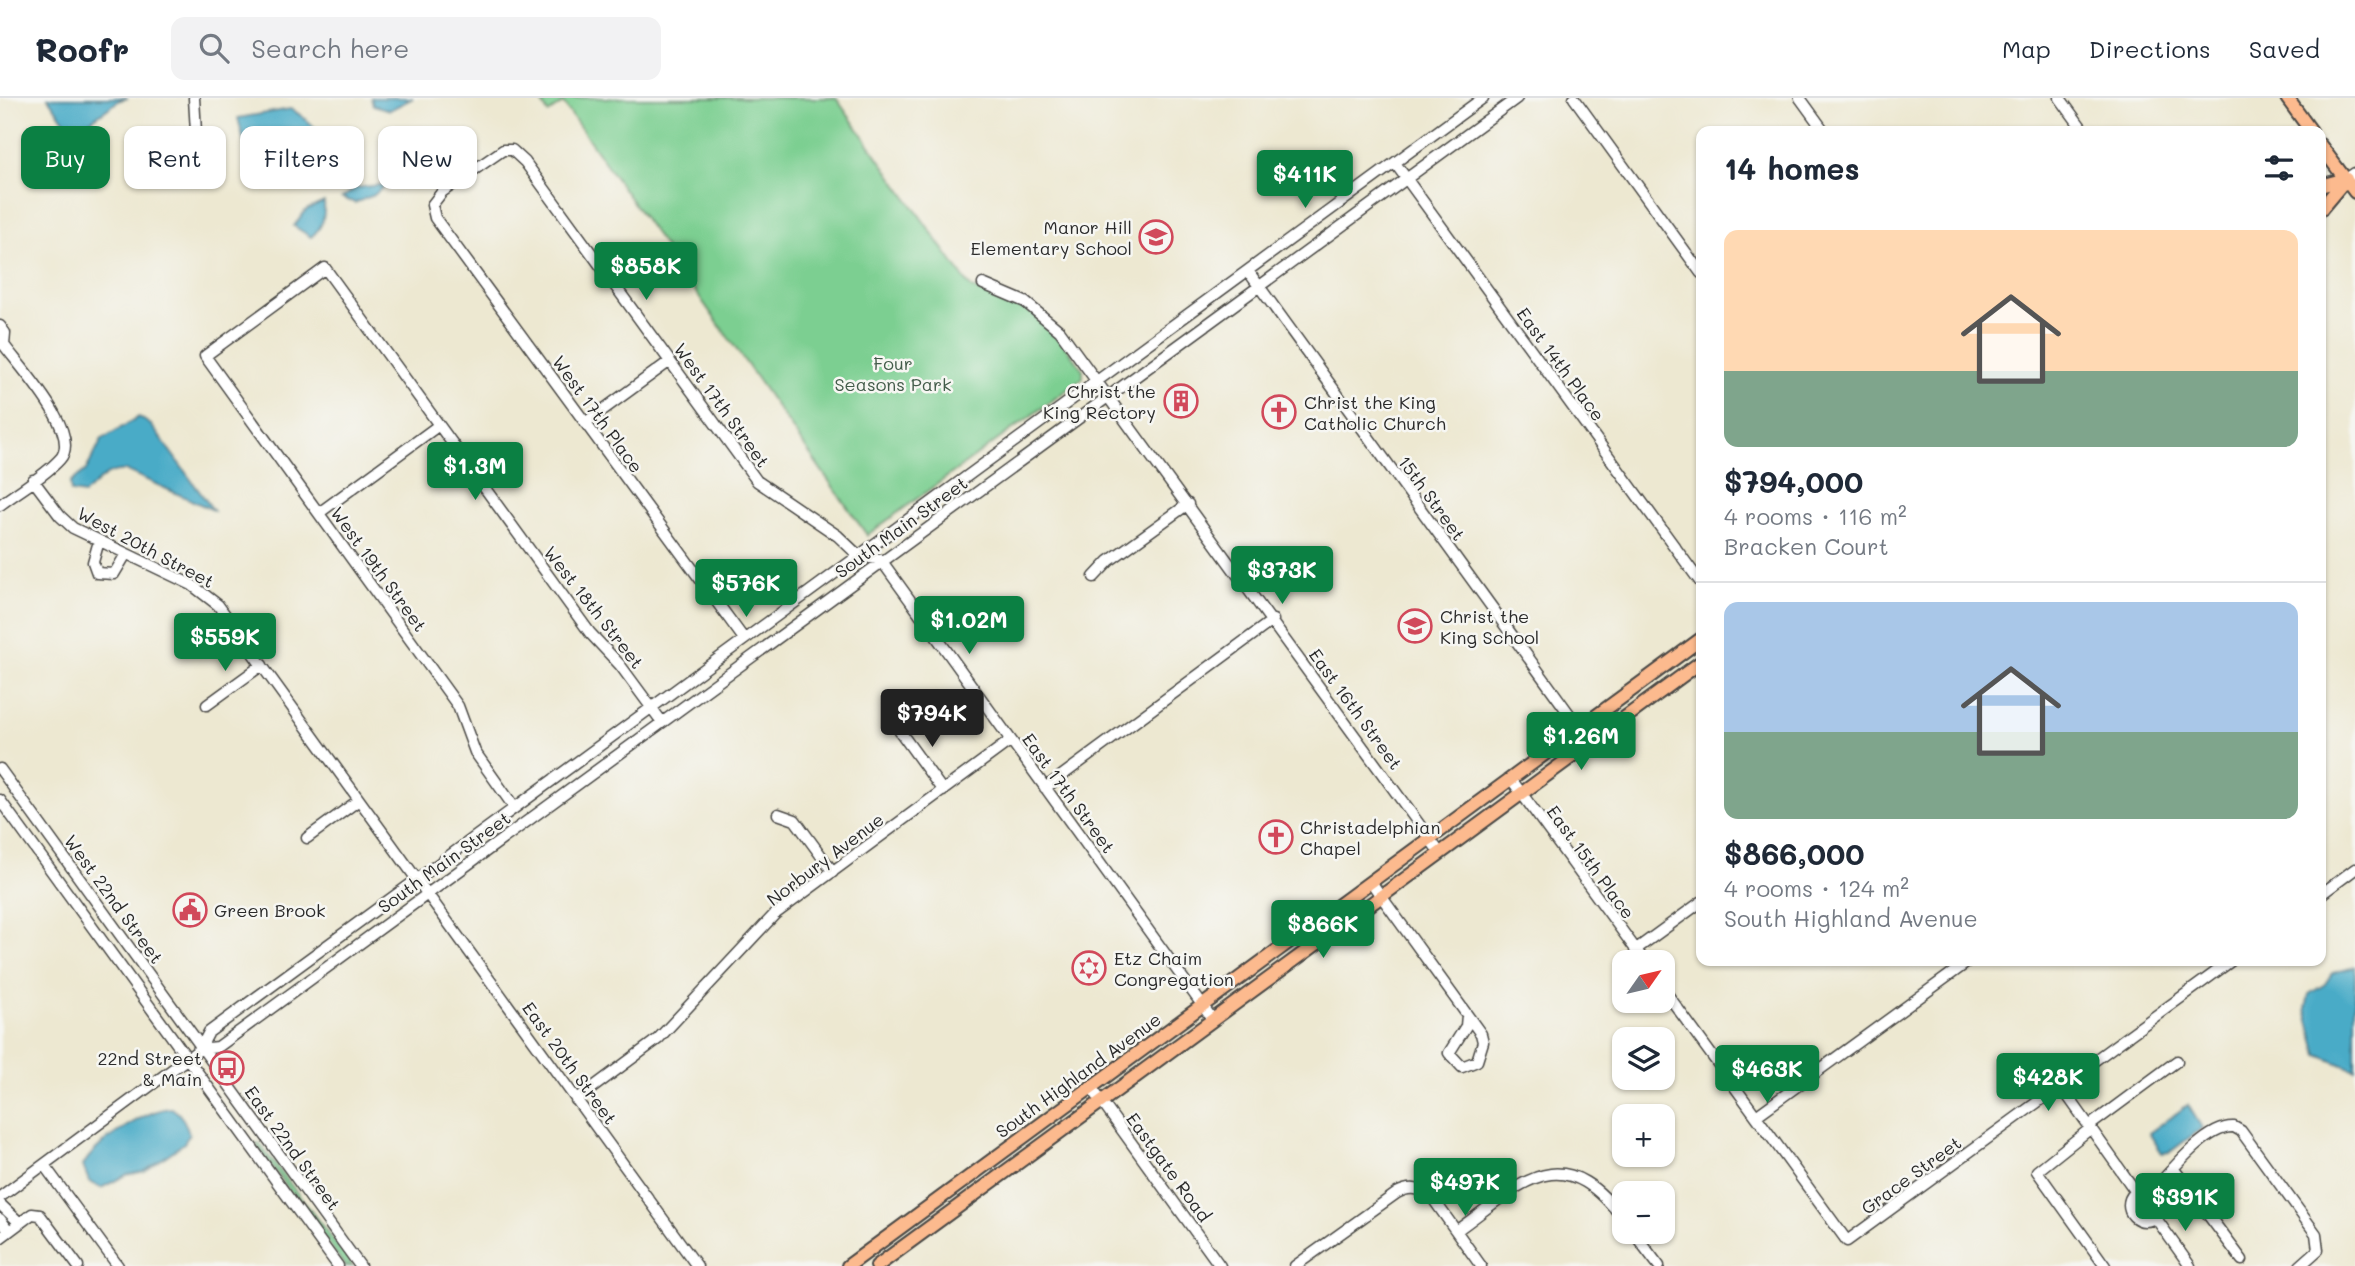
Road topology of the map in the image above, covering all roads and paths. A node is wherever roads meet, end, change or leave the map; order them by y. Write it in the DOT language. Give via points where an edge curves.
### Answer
graph roads {
  1 [pos="194,98"];
  2 [pos="1483,98"];
  3 [pos="1517,98"];
  4 [pos="1574,98"];
  5 [pos="1800,98"];
  6 [pos="2060,98"];
  7 [pos="2287,98"];
  8 [pos="196,126"];
  9 [pos="1820,126"];
  10 [pos="2080,126"];
  11 [pos="2307,126"];
  12 [pos="2326,151"];
  13 [pos="1395,163"];
  14 [pos="2350,176"];
  15 [pos="1407,178"];
  16 [pos="2326,184"];
  17 [pos="2355,192"];
  18 [pos="2326,203"];
  19 [pos="432,205"];
  20 [pos="1696,266"];
  21 [pos="1248,271"];
  22 [pos="983,284"];
  23 [pos="1258,285"];
  24 [pos="0,326"];
  25 [pos="2,344"];
  26 [pos="205,356"];
  27 [pos="670,361"];
  28 [pos="1097,380"];
  29 [pos="1108,396"];
  30 [pos="585,423"];
  31 [pos="439,425"];
  32 [pos="33,480"];
  33 [pos="0,505"];
  34 [pos="1188,505"];
  35 [pos="319,513"];
  36 [pos="99,541"];
  37 [pos="126,554"];
  38 [pos="859,555"];
  39 [pos="881,560"];
  40 [pos="1696,576"];
  41 [pos="1094,577"];
  42 [pos="1273,620"];
  43 [pos="744,639"];
  44 [pos="1696,643"];
  45 [pos="262,665"];
  46 [pos="1696,666"];
  47 [pos="207,705"];
  48 [pos="651,707"];
  49 [pos="662,722"];
  50 [pos="896,726"];
  51 [pos="1580,728"];
  52 [pos="1011,740"];
  53 [pos="1591,744"];
  54 [pos="0,769"];
  55 [pos="1511,779"];
  56 [pos="1045,788"];
  57 [pos="943,791"];
  58 [pos="1522,794"];
  59 [pos="0,800"];
  60 [pos="359,800"];
  61 [pos="514,807"];
  62 [pos="778,814"];
  63 [pos="307,838"];
  64 [pos="1429,838"];
  65 [pos="1440,853"];
  66 [pos="2355,869"];
  67 [pos="833,872"];
  68 [pos="416,879"];
  69 [pos="1371,881"];
  70 [pos="2326,891"];
  71 [pos="427,894"];
  72 [pos="1381,896"];
  73 [pos="1696,906"];
  74 [pos="1635,950"];
  75 [pos="1962,966"];
  76 [pos="2224,966"];
  77 [pos="1202,1005"];
  78 [pos="1675,1005"];
  79 [pos="1467,1015"];
  80 [pos="1213,1020"];
  81 [pos="200,1048"];
  82 [pos="186,1059"];
  83 [pos="2177,1061"];
  84 [pos="2060,1085"];
  85 [pos="1091,1087"];
  86 [pos="576,1100"];
  87 [pos="1102,1101"];
  88 [pos="1756,1116"];
  89 [pos="2090,1127"];
  90 [pos="44,1165"];
  91 [pos="2172,1168"];
  92 [pos="2153,1191"];
  93 [pos="2136,1192"];
  94 [pos="0,1197"];
  95 [pos="0,1204"];
  96 [pos="1612,1205"];
  97 [pos="2155,1217"];
  98 [pos="0,1219"];
  99 [pos="20,1223"];
  100 [pos="1456,1231"];
  101 [pos="4,1235"];
  102 [pos="1642,1244"];
  103 [pos="2242,1260"];
  104 [pos="78,1266"];
  105 [pos="118,1266"];
  106 [pos="338,1266"];
  107 [pos="360,1266"];
  108 [pos="697,1266"];
  109 [pos="848,1266"];
  110 [pos="877,1266"];
  111 [pos="1220,1266"];
  112 [pos="1294,1266"];
  113 [pos="1481,1266"];
  114 [pos="1658,1266"];
  115 [pos="2105,1266"];
  116 [pos="2190,1266"];
  117 [pos="2300,1266"];
  1 -- 8 [label="street"];
  2 -- 13 [label="street, South Main Street"];
  3 -- 15 [label="street, South Main Street"];
  4 -- 20 [label="street"];
  5 -- 9 [label="street"];
  6 -- 10 [label="street"];
  7 -- 11 [label="main road"];
  12 -- 14 [label="main road"];
  13 -- 15 [label="street, East 14th Place"];
  13 -- 21 [label="street, South Main Street"];
  14 -- 16 [label="main road"];
  14 -- 17 [label="main road"];
  14 -- 18 [label="main road"];
  15 -- 23 [label="street, South Main Street"];
  15 -- 40 [label="street, East 14th Place"];
  19 -- 27 [label="street, West 17th Street" via="442,192 497,153 512,150"];
  19 -- 30 [label="street, West 17th Place" via="435,218"];
  21 -- 23 [label="street, 15th Street"];
  21 -- 28 [label="street, South Main Street"];
  22 -- 28 [label="street, East 16th Street" via="1044,314"];
  23 -- 29 [label="street, South Main Street"];
  23 -- 51 [label="street, 15th Street"];
  24 -- 25 [label="street" via="5,333"];
  25 -- 32 [label="street" via="64,427 68,445 57,462"];
  26 -- 31 [label="street, West 18th Street" via="325,268"];
  26 -- 35 [label="street, West 19th Street"];
  27 -- 30 [label="street"];
  27 -- 38 [label="street, West 17th Street" via="757,481"];
  28 -- 29 [label="street, East 16th Street"];
  28 -- 38 [label="street, South Main Street"];
  29 -- 34 [label="street, East 16th Street"];
  29 -- 39 [label="street, South Main Street"];
  30 -- 43 [label="street, West 17th Place"];
  31 -- 35 [label="street"];
  31 -- 48 [label="street, West 18th Street" via="590,633"];
  32 -- 33 [label="street"];
  32 -- 36 [label="street, West 20th Street" via="65,522"];
  34 -- 41 [label="street" via="1109,561"];
  34 -- 42 [label="street, East 16th Street"];
  35 -- 61 [label="street, West 19th Street" via="458,706 475,751"];
  36 -- 37 [label="street, West 20th Street"];
  36 -- 37 [label="street" via="93,562 97,573 114,574"];
  37 -- 45 [label="street, West 20th Street" via="208,595"];
  38 -- 39 [label="street, West 17th Street"];
  38 -- 43 [label="street, South Main Street"];
  39 -- 49 [label="street, South Main Street"];
  39 -- 52 [label="street, East 17th Street"];
  42 -- 56 [label="street"];
  42 -- 64 [label="street, East 16th Street"];
  43 -- 48 [label="street, South Main Street"];
  44 -- 51 [label="main road, South Highland Avenue"];
  45 -- 47 [label="street"];
  45 -- 60 [label="street, West 20th Street"];
  46 -- 53 [label="main road, South Highland Avenue"];
  48 -- 49 [label="street, West 18th Street"];
  48 -- 61 [label="street, South Main Street"];
  49 -- 71 [label="street, South Main Street"];
  50 -- 57 [label="street"];
  51 -- 53 [label="street, 15th Street"];
  51 -- 55 [label="main road, South Highland Avenue"];
  52 -- 56 [label="street, East 17th Street"];
  52 -- 57 [label="street, Norbury Avenue"];
  53 -- 58 [label="main road, South Highland Avenue"];
  54 -- 81 [label="street, West 22nd Street"];
  55 -- 58 [label="street, East 15th Place"];
  55 -- 64 [label="main road, South Highland Avenue"];
  56 -- 77 [label="street, East 17th Street"];
  57 -- 67 [label="street, Norbury Avenue"];
  58 -- 65 [label="main road, South Highland Avenue"];
  58 -- 74 [label="street, East 15th Place"];
  59 -- 82 [label="street, West 22nd Street"];
  60 -- 63 [label="street"];
  60 -- 68 [label="street, West 20th Street"];
  61 -- 68 [label="street, South Main Street"];
  62 -- 67 [label="street" via="795,820"];
  64 -- 65 [label="street, East 16th Street"];
  64 -- 69 [label="main road, South Highland Avenue"];
  65 -- 72 [label="main road, South Highland Avenue"];
  66 -- 70 [label="street"];
  67 -- 86 [label="street, Norbury Avenue" via="775,914 658,1039"];
  68 -- 71 [label="street, East 20th Street"];
  68 -- 81 [label="street, South Main Street" via="208,1033"];
  69 -- 72 [label="street"];
  69 -- 77 [label="main road, South Highland Avenue"];
  71 -- 81 [label="street, South Main Street" via="218,1047"];
  71 -- 86 [label="street, East 20th Street"];
  72 -- 79 [label="street"];
  72 -- 80 [label="main road, South Highland Avenue"];
  73 -- 74 [label="street"];
  75 -- 88 [label="street"];
  76 -- 84 [label="street, Grace Street"];
  77 -- 80 [label="street, East 17th Street"];
  77 -- 85 [label="main road, South Highland Avenue"];
  78 -- 88 [label="street"];
  79 -- 79 [label="street" via="1483,1042 1477,1061 1462,1068 1448,1054 1466,1026"];
  80 -- 87 [label="main road, South Highland Avenue"];
  81 -- 82 [label="street, South Main Street"];
  81 -- 107 [label="street, East 22nd Street"];
  82 -- 90 [label="street, South Main Street"];
  82 -- 106 [label="street, East 22nd Street"];
  83 -- 89 [label="street"];
  84 -- 88 [label="street, Grace Street" via="1847,1241"];
  84 -- 89 [label="street"];
  85 -- 87 [label="street, Eastgate Road"];
  85 -- 109 [label="main road, South Highland Avenue"];
  86 -- 108 [label="street, East 20th Street"];
  87 -- 110 [label="main road, South Highland Avenue"];
  87 -- 111 [label="street, Eastgate Road"];
  89 -- 93 [label="street"];
  89 -- 115 [label="street" via="2037,1171"];
  90 -- 94 [label="street, South Main Street"];
  90 -- 105 [label="street"];
  91 -- 92 [label="street"];
  91 -- 103 [label="street"];
  91 -- 117 [label="street" via="2220,1129 2238,1129 2316,1234 2319,1246"];
  92 -- 93 [label="street"];
  92 -- 97 [label="street" via="2161,1201"];
  93 -- 97 [label="street" via="2130,1203 2134,1216"];
  95 -- 99 [label="street"];
  96 -- 100 [label="street" via="1597,1187 1577,1176 1550,1174 1524,1182"];
  97 -- 116 [label="street"];
  98 -- 101 [label="street"];
  99 -- 101 [label="street"];
  99 -- 104 [label="street" via="32,1214 40,1215"];
  100 -- 112 [label="street" via="1425,1192 1410,1188"];
  100 -- 113 [label="street"];
  102 -- 114 [label="street"];
}
